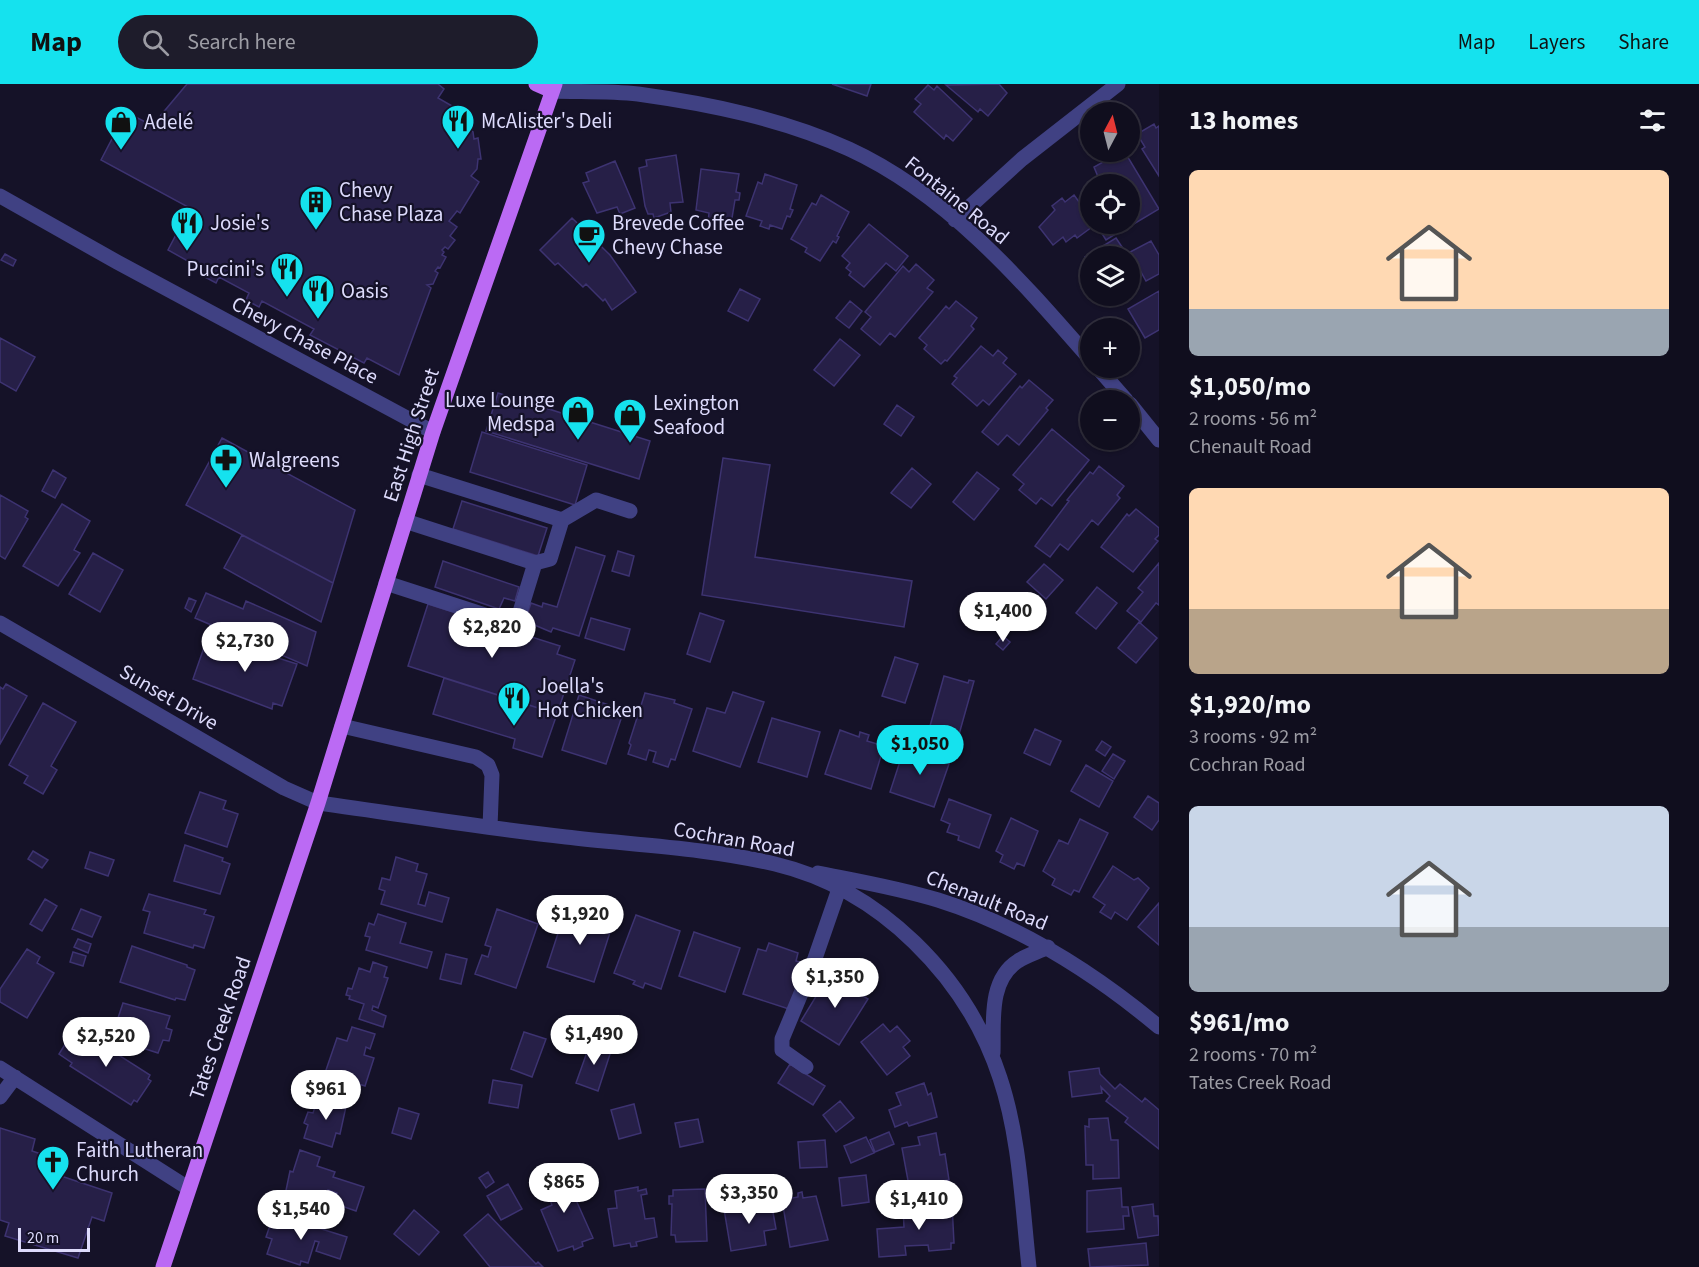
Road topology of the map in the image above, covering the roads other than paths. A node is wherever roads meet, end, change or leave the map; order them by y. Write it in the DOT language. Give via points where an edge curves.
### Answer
graph roads {
  1 [pos="536,84"];
  2 [pos="1118,84"];
  3 [pos="553,88"];
  4 [pos="0,196"];
  5 [pos="955,220"];
  6 [pos="1080,348"];
  7 [pos="1107,378"];
  8 [pos="1117,390"];
  9 [pos="1140,416"];
  10 [pos="432,432"];
  11 [pos="1159,440"];
  12 [pos="419,476"];
  13 [pos="630,511"];
  14 [pos="562,520"];
  15 [pos="405,521"];
  16 [pos="535,563"];
  17 [pos="386,583"];
  18 [pos="0,623"];
  19 [pos="342,726"];
  20 [pos="318,803"];
  21 [pos="490,827"];
  22 [pos="777,865"];
  23 [pos="839,890"];
  24 [pos="1048,947"];
  25 [pos="1159,1027"];
  26 [pos="993,1059"];
  27 [pos="806,1067"];
  28 [pos="0,1068"];
  29 [pos="15,1077"];
  30 [pos="0,1097"];
  31 [pos="189,1188"];
  32 [pos="163,1267"];
  33 [pos="1029,1267"];
  1 -- 3 [label="main road"];
  2 -- 5 [label="street" via="1023,159"];
  3 -- 5 [label="street, Fontaine Road" via="636,94 753,116 801,130 888,171"];
  3 -- 10 [label="main road, East High Street"];
  4 -- 10 [label="street, Chevy Chase Place"];
  5 -- 6 [label="street, Fontaine Road" via="994,254"];
  7 -- 8 [label="street"];
  9 -- 11 [label="street"];
  10 -- 12 [label="main road, East High Street"];
  12 -- 14 [label="street"];
  12 -- 15 [label="main road, East High Street"];
  13 -- 14 [label="street" via="596,500"];
  14 -- 16 [label="street" via="550,559"];
  15 -- 16 [label="street"];
  15 -- 17 [label="main road, East High Street"];
  16 -- 17 [label="street" via="516,625"];
  17 -- 19 [label="main road, East High Street"];
  18 -- 20 [label="street, Sunset Drive" via="284,788"];
  19 -- 20 [label="main road, East High Street"];
  19 -- 21 [label="street" via="476,757 488,765 492,775"];
  20 -- 21 [label="street, Cochran Road"];
  20 -- 31 [label="main road, Tates Creek Road"];
  21 -- 22 [label="street, Cochran Road"];
  22 -- 23 [label="street, Cochran Road"];
  22 -- 24 [label="street, Chenault Road" via="939,900"];
  23 -- 26 [label="street, Cochran Road" via="891,922 935,964 973,1018"];
  23 -- 27 [label="street" via="782,1039 782,1050"];
  24 -- 25 [label="street, Chenault Road" via="1119,994"];
  24 -- 26 [label="street" via="1016,962 999,984 994,1002"];
  26 -- 33 [label="street, Cochran Road" via="1009,1107"];
  28 -- 29 [label="street"];
  29 -- 30 [label="street"];
  29 -- 31 [label="street"];
  31 -- 32 [label="main road, Tates Creek Road"];
}
